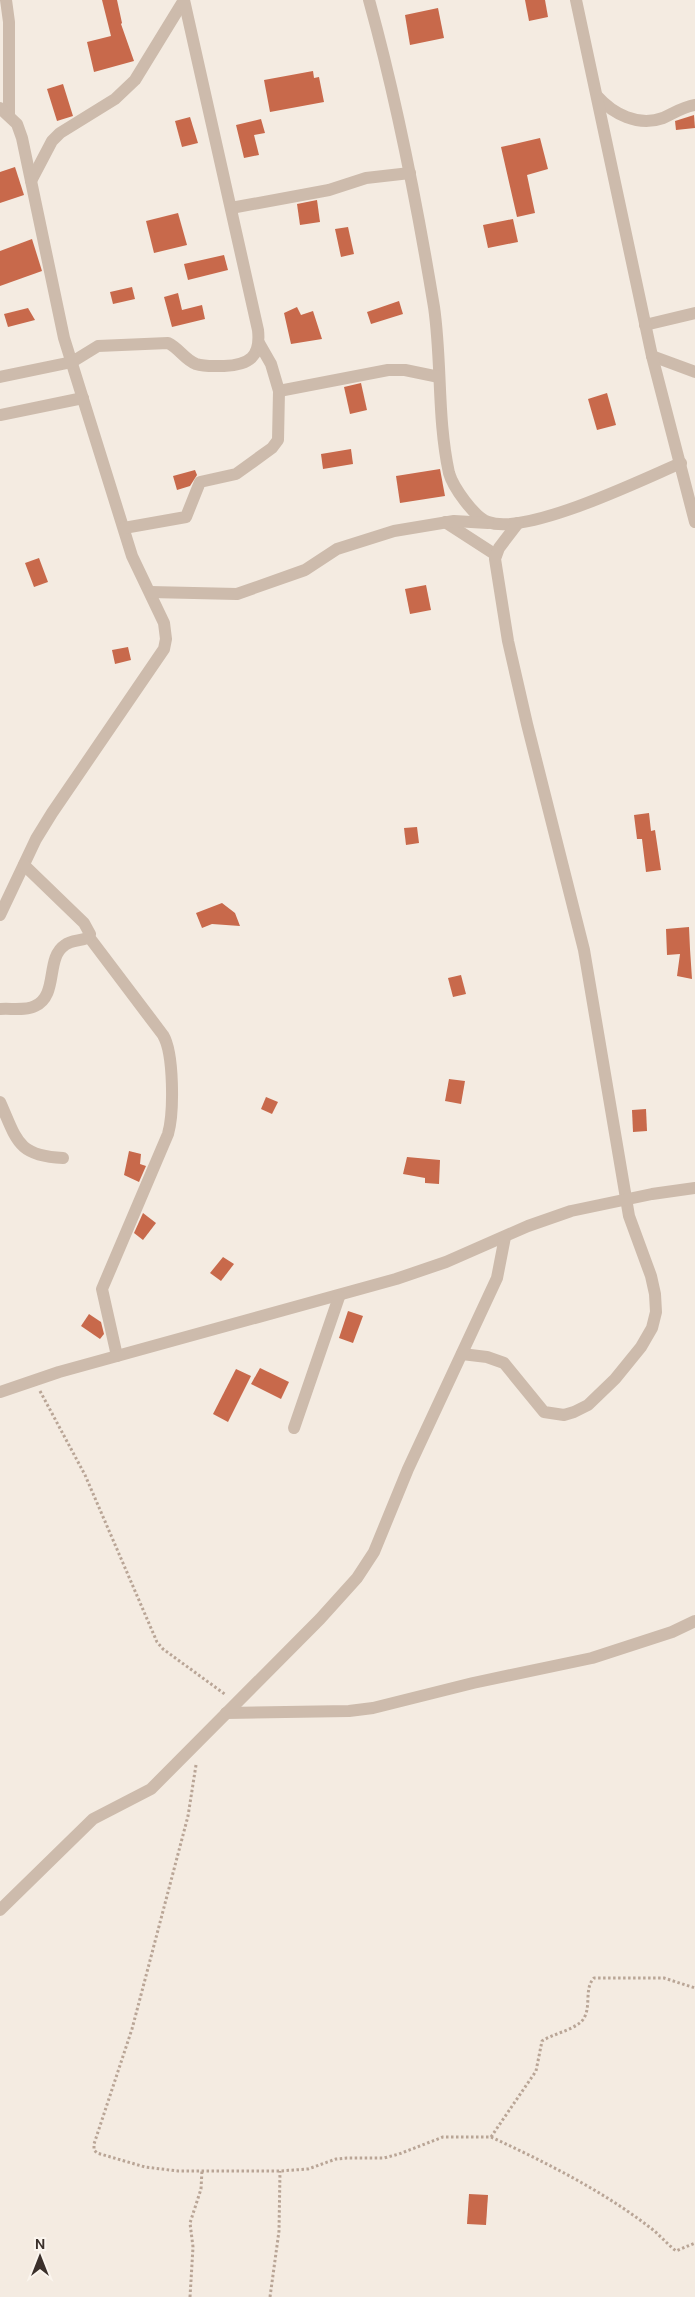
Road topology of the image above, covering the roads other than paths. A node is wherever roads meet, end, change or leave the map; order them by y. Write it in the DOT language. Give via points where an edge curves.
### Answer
graph roads {
  1 [pos="6,0"];
  2 [pos="369,0"];
  3 [pos="576,0"];
  4 [pos="597,96"];
  5 [pos="695,105"];
  6 [pos="5,112"];
  7 [pos="410,172"];
  8 [pos="31,182"];
  9 [pos="231,208"];
  10 [pos="695,313"];
  11 [pos="645,324"];
  12 [pos="259,343"];
  13 [pos="652,356"];
  14 [pos="72,362"];
  15 [pos="695,372"];
  16 [pos="0,376"];
  17 [pos="439,377"];
  18 [pos="279,391"];
  19 [pos="83,398"];
  20 [pos="0,415"];
  21 [pos="681,463"];
  22 [pos="445,522"];
  23 [pos="695,522"];
  24 [pos="493,523"];
  25 [pos="518,523"];
  26 [pos="124,528"];
  27 [pos="496,555"];
  28 [pos="150,592"];
  29 [pos="24,865"];
  30 [pos="0,915"];
  31 [pos="88,937"];
  32 [pos="0,1009"];
  33 [pos="0,1102"];
  34 [pos="63,1158"];
  35 [pos="695,1188"];
  36 [pos="627,1198"];
  37 [pos="505,1237"];
  38 [pos="339,1297"];
  39 [pos="462,1354"];
  40 [pos="117,1356"];
  41 [pos="0,1392"];
  42 [pos="294,1428"];
  43 [pos="695,1621"];
  44 [pos="226,1713"];
  45 [pos="0,1910"];
  1 -- 6 [label="street" via="9,22"];
  2 -- 7 [label="street" via="390,76"];
  3 -- 4 [label="street"];
  4 -- 5 [label="street" via="619,114 650,121"];
  4 -- 11 [label="street"];
  6 -- 8 [label="street" via="17,124"];
  7 -- 9 [label="street" via="366,178 320,191"];
  7 -- 17 [label="street" via="434,308"];
  8 -- 9 [label="street" via="52,141 115,99 134,80 184,0"];
  8 -- 14 [label="street"];
  9 -- 12 [label="street"];
  10 -- 11 [label="street"];
  11 -- 13 [label="street"];
  12 -- 14 [label="street" via="248,362 236,366 205,367 162,342 98,346"];
  12 -- 18 [label="street"];
  13 -- 15 [label="street"];
  13 -- 21 [label="street"];
  14 -- 16 [label="street"];
  14 -- 19 [label="street"];
  17 -- 18 [label="street" via="388,370"];
  17 -- 24 [label="street" via="444,437 453,483 480,517"];
  18 -- 26 [label="street" via="276,445 236,474 200,482 186,517"];
  19 -- 20 [label="street"];
  19 -- 26 [label="street"];
  21 -- 23 [label="street"];
  21 -- 25 [label="street" via="592,501"];
  22 -- 24 [label="street"];
  22 -- 27 [label="street"];
  22 -- 28 [label="street" via="394,531 337,549 305,570 237,594"];
  24 -- 25 [label="street"];
  25 -- 27 [label="street"];
  26 -- 28 [label="street" via="132,556"];
  27 -- 36 [label="street" via="495,566 510,650 584,950"];
  28 -- 29 [label="street" via="166,631 164,649 52,813"];
  29 -- 30 [label="street"];
  29 -- 31 [label="street" via="84,923"];
  31 -- 32 [label="street" via="65,944 60,949 46,994 35,1006"];
  31 -- 40 [label="street" via="163,1035 170,1050 170,1129 102,1289"];
  33 -- 34 [label="street" via="23,1147 42,1157"];
  35 -- 36 [label="street"];
  36 -- 37 [label="street" via="571,1211"];
  36 -- 39 [label="street" via="633,1232 656,1294 656,1312 652,1328 641,1347 588,1405 564,1415 544,1412 504,1363"];
  37 -- 38 [label="street" via="446,1262"];
  37 -- 39 [label="street" via="498,1273"];
  38 -- 40 [label="street"];
  38 -- 42 [label="street"];
  39 -- 44 [label="street" via="369,1561 320,1619"];
  40 -- 41 [label="street"];
  43 -- 44 [label="street" via="663,1636 592,1658 373,1708"];
  44 -- 45 [label="street" via="150,1789 88,1823"];
}
